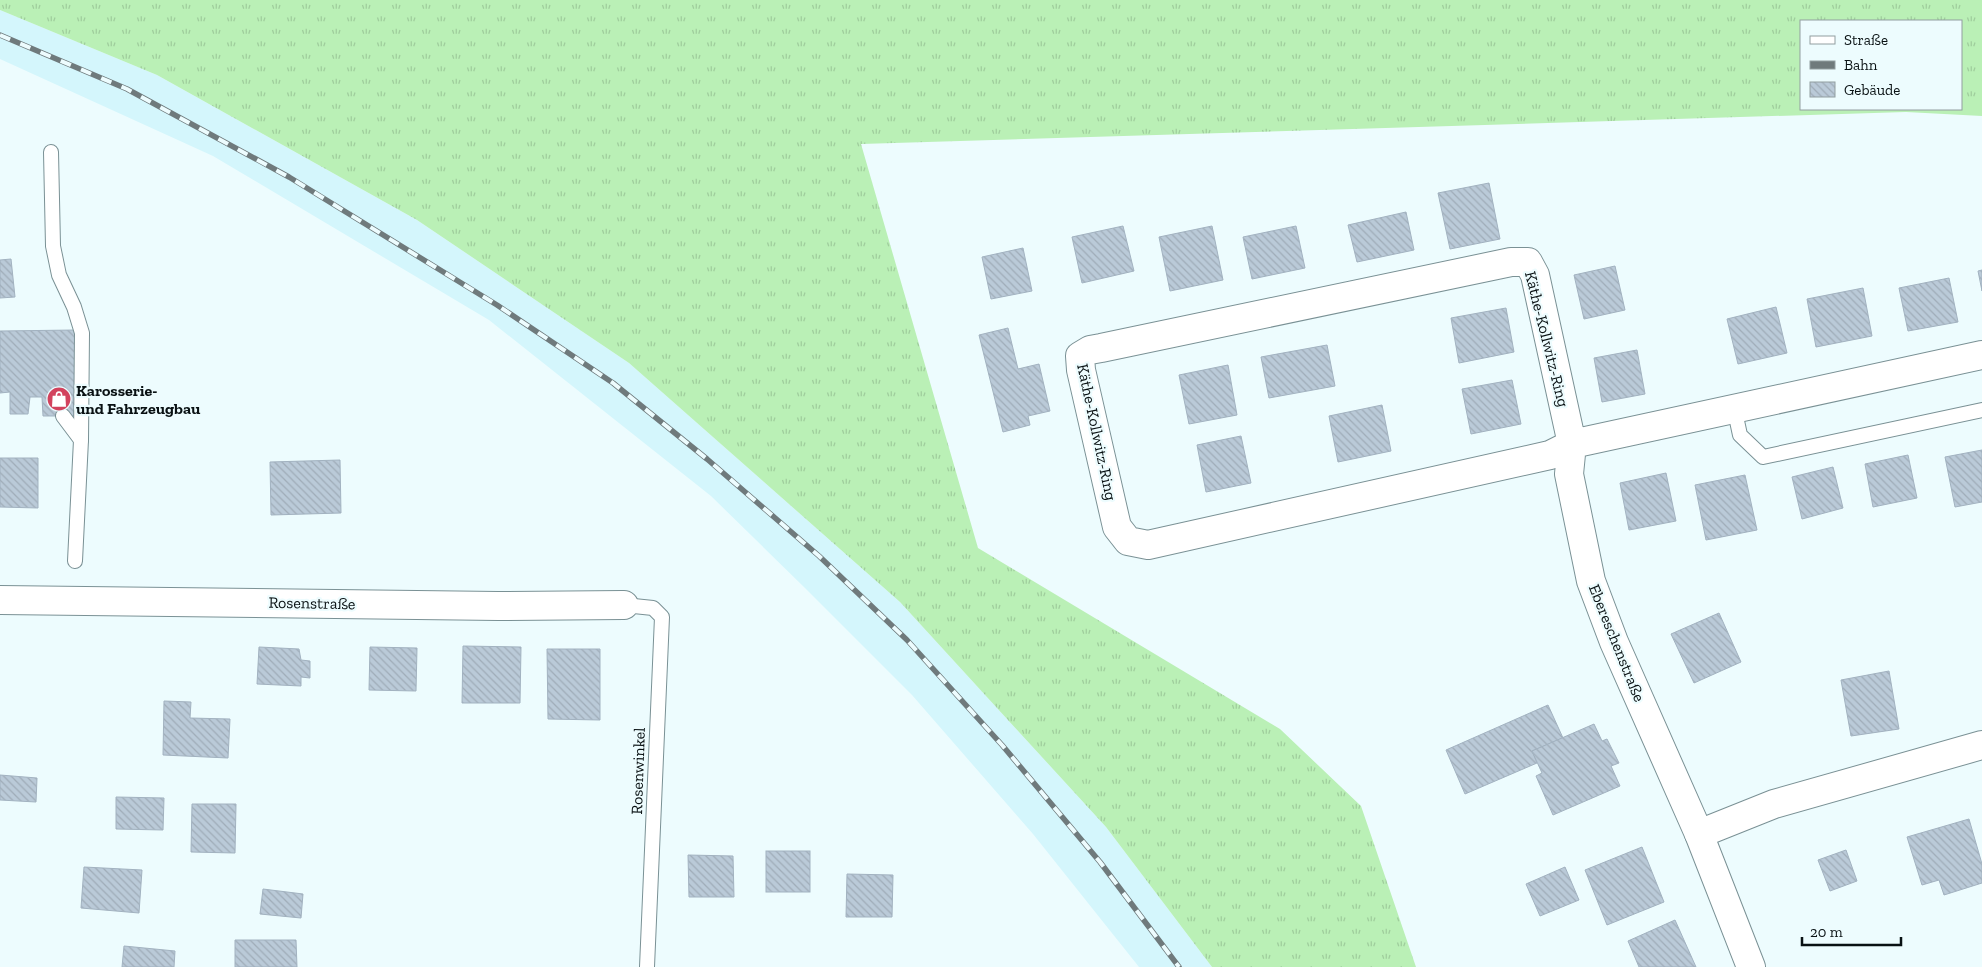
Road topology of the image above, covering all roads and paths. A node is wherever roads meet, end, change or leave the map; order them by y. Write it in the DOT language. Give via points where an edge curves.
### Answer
graph roads {
  1 [pos="51,152"];
  2 [pos="1982,355"];
  3 [pos="1734,407"];
  4 [pos="1982,410"];
  5 [pos="63,416"];
  6 [pos="81,440"];
  7 [pos="1572,444"];
  8 [pos="75,562"];
  9 [pos="0,600"];
  10 [pos="624,605"];
  11 [pos="1982,744"];
  12 [pos="1699,834"];
  13 [pos="647,967"];
  14 [pos="1751,967"];
  1 -- 6 [label="lane" via="52,246 59,275 82,333"];
  2 -- 3 [label="street, Käthe-Kollwitz-Ring"];
  3 -- 4 [label="lane" via="1740,435 1763,457"];
  3 -- 7 [label="street, Käthe-Kollwitz-Ring"];
  5 -- 6 [label="lane"];
  6 -- 8 [label="lane"];
  7 -- 7 [label="street, Käthe-Kollwitz-Ring" via="1550,455 1148,545 1128,541 1117,528 1080,356 1090,350 1120,343 1511,262 1528,262 1535,275"];
  7 -- 12 [label="street, Ebereschenstraße" via="1569,474 1591,581 1614,642"];
  9 -- 10 [label="street, Rosenstraße"];
  10 -- 13 [label="lane, Rosenwinkel" via="653,608 662,617"];
  11 -- 12 [label="street" via="1774,804"];
  12 -- 14 [label="street, Ebereschenstraße"];
}
